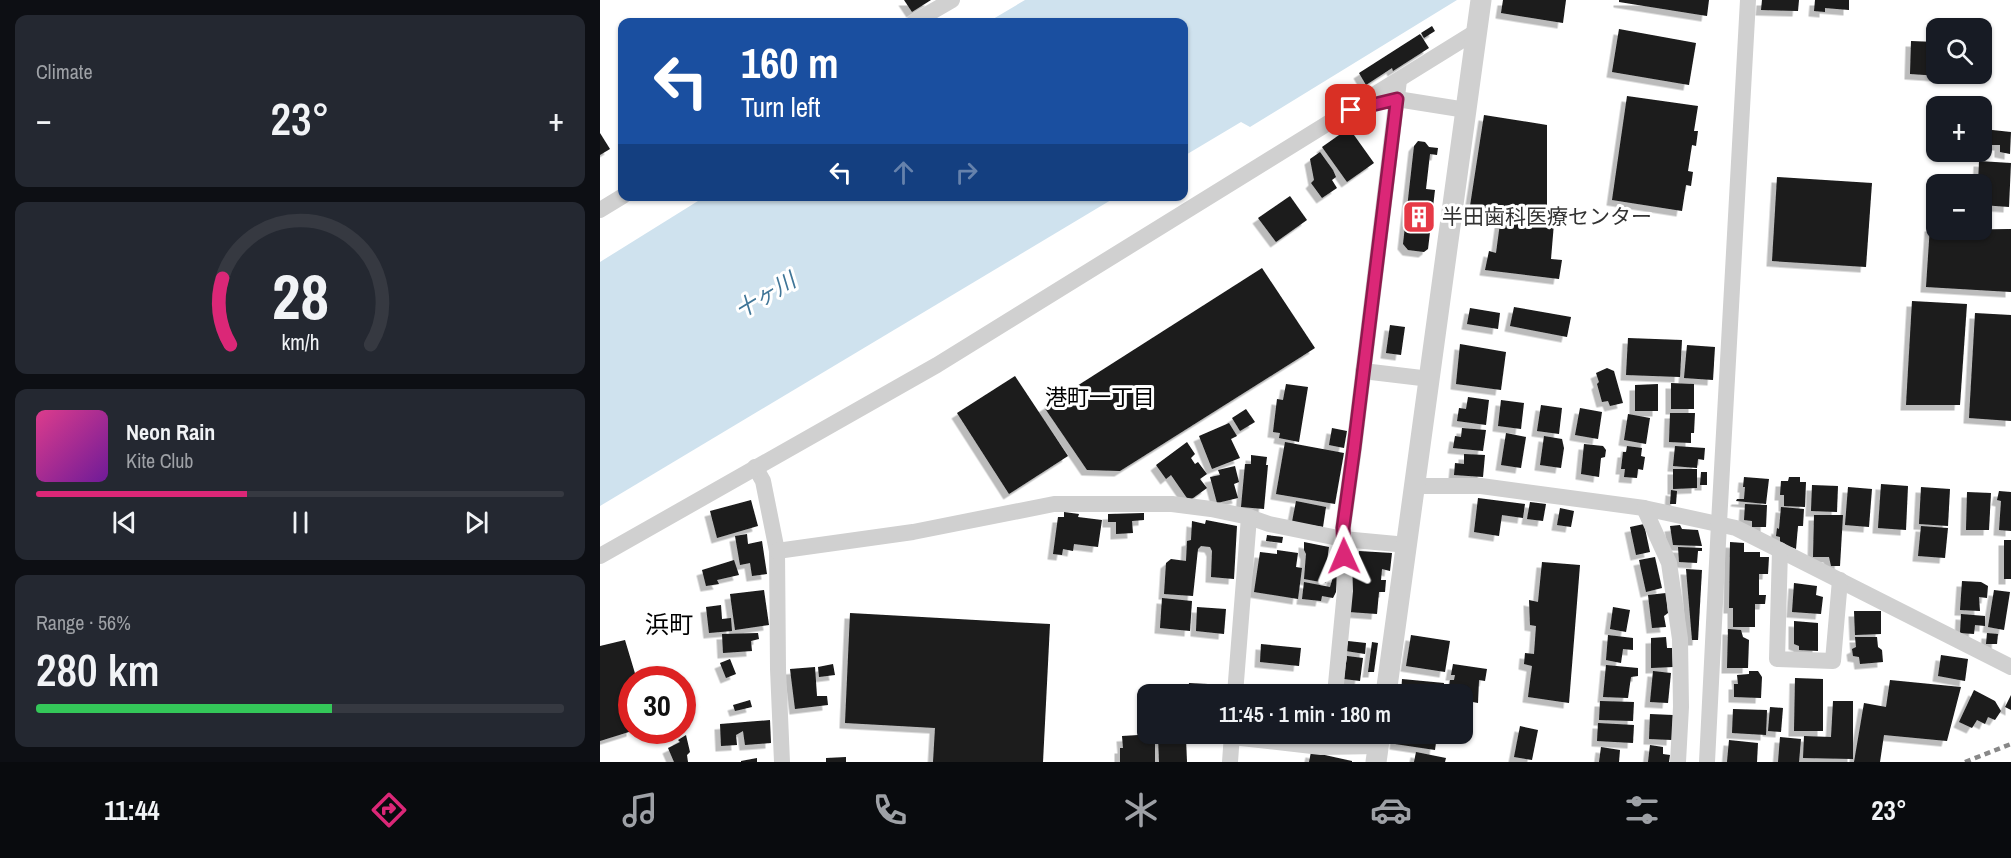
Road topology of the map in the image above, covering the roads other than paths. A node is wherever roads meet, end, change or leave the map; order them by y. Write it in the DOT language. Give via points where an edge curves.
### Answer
graph roads {
  1 [pos="952,0"];
  2 [pos="1482,0"];
  3 [pos="1749,0"];
  4 [pos="921,18"];
  5 [pos="1477,31"];
  6 [pos="1399,80"];
  7 [pos="1397,99"];
  8 [pos="1351,110"];
  9 [pos="1466,110"];
  10 [pos="618,199"];
  11 [pos="600,210"];
  12 [pos="1364,371"];
  13 [pos="1430,379"];
  14 [pos="755,467"];
  15 [pos="1415,486"];
  16 [pos="1644,508"];
  17 [pos="1249,517"];
  18 [pos="1719,523"];
  19 [pos="1343,539"];
  20 [pos="1407,546"];
  21 [pos="1780,550"];
  22 [pos="777,551"];
  23 [pos="600,556"];
  24 [pos="1840,580"];
  25 [pos="2011,667"];
  26 [pos="1236,684"];
  27 [pos="1336,684"];
  28 [pos="1387,684"];
  29 [pos="1231,744"];
  30 [pos="1357,744"];
  31 [pos="1378,747"];
  32 [pos="782,762"];
  33 [pos="1230,762"];
  34 [pos="1678,762"];
  35 [pos="1707,762"];
  1 -- 4 [label="street"];
  2 -- 5 [label="street"];
  3 -- 18 [label="street"];
  5 -- 6 [label="street"];
  5 -- 9 [label="street"];
  6 -- 7 [label="street"];
  6 -- 8 [label="street"];
  7 -- 8 [label="street"];
  7 -- 9 [label="street"];
  7 -- 12 [label="street"];
  8 -- 14 [label="street" via="937,364"];
  9 -- 13 [label="street"];
  10 -- 11 [label="street"];
  12 -- 13 [label="street"];
  12 -- 19 [label="street"];
  13 -- 15 [label="street"];
  14 -- 22 [label="street" via="763,481"];
  14 -- 23 [label="street"];
  15 -- 16 [label="street" via="1481,486"];
  15 -- 20 [label="street"];
  16 -- 18 [label="street"];
  16 -- 34 [label="street" via="1669,563 1680,639"];
  17 -- 19 [label="street"];
  17 -- 22 [label="street" via="1172,504 1054,504 913,532"];
  17 -- 26 [label="street"];
  18 -- 21 [label="street"];
  18 -- 35 [label="street"];
  19 -- 20 [label="street"];
  19 -- 27 [label="street" via="1345,591"];
  20 -- 28 [label="street"];
  21 -- 24 [label="street"];
  21 -- 24 [label="street" via="1777,659 1833,661"];
  22 -- 32 [label="street"];
  24 -- 25 [label="street"];
  29 -- 33 [label="street"];
  30 -- 31 [label="street"];
}
